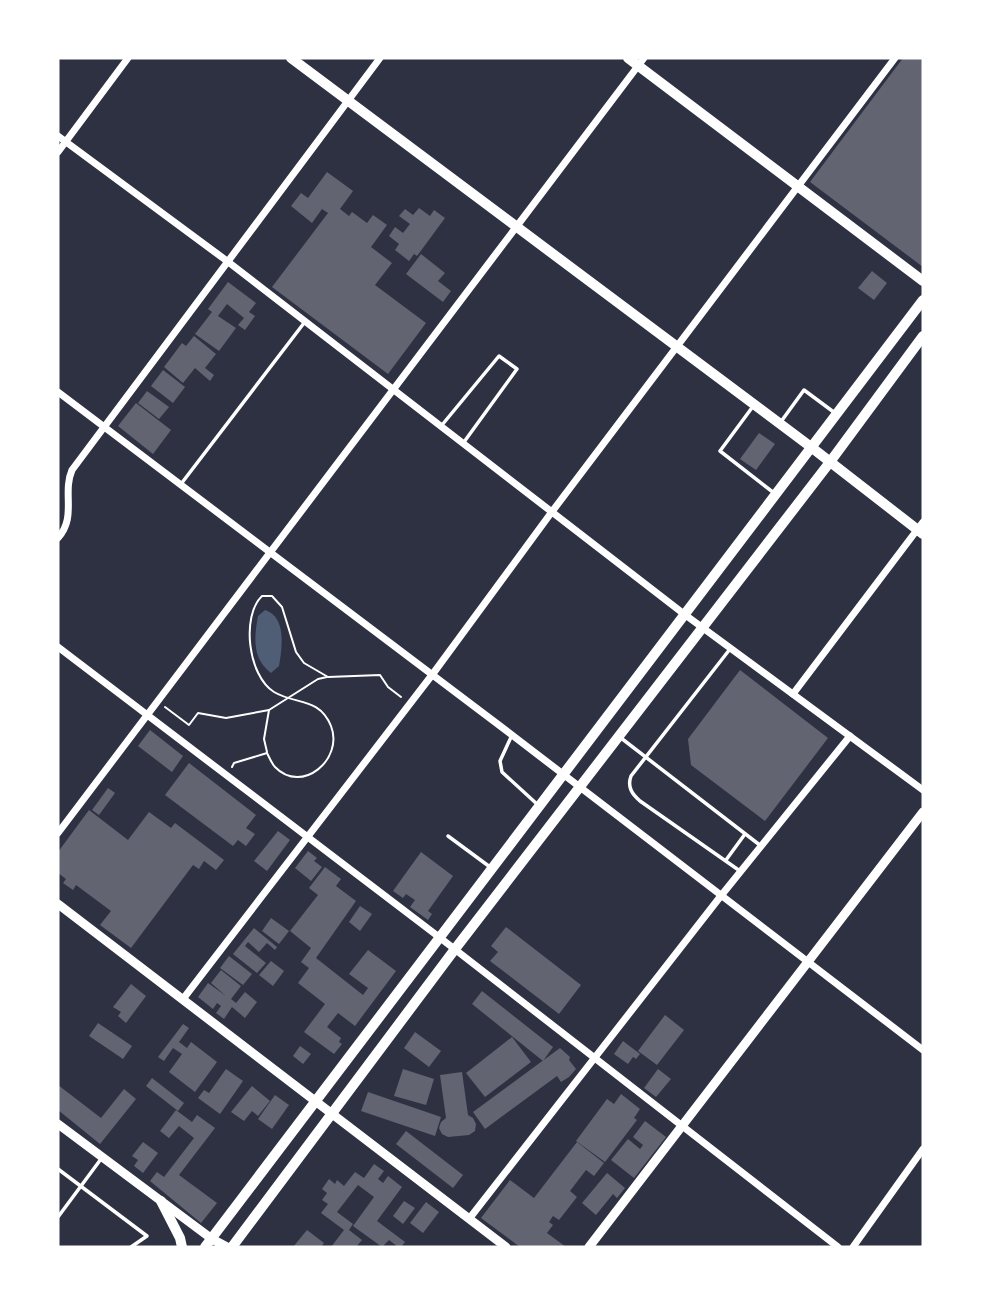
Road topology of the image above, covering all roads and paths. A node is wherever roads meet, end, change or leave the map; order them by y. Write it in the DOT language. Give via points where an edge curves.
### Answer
graph roads {
  1 [pos="128,58"];
  2 [pos="292,58"];
  3 [pos="380,58"];
  4 [pos="628,58"];
  5 [pos="895,58"];
  6 [pos="641,62"];
  7 [pos="348,101"];
  8 [pos="58,136"];
  9 [pos="65,142"];
  10 [pos="58,152"];
  11 [pos="798,186"];
  12 [pos="516,227"];
  13 [pos="227,261"];
  14 [pos="923,281"];
  15 [pos="923,300"];
  16 [pos="305,322"];
  17 [pos="923,336"];
  18 [pos="677,346"];
  19 [pos="392,390"];
  20 [pos="58,392"];
  21 [pos="754,405"];
  22 [pos="836,414"];
  23 [pos="779,424"];
  24 [pos="440,427"];
  25 [pos="106,428"];
  26 [pos="463,444"];
  27 [pos="811,447"];
  28 [pos="830,462"];
  29 [pos="180,485"];
  30 [pos="775,495"];
  31 [pos="551,513"];
  32 [pos="921,529"];
  33 [pos="58,538"];
  34 [pos="270,552"];
  35 [pos="684,614"];
  36 [pos="702,628"];
  37 [pos="58,647"];
  38 [pos="731,648"];
  39 [pos="432,675"];
  40 [pos="328,677"];
  41 [pos="793,694"];
  42 [pos="157,701"];
  43 [pos="410,704"];
  44 [pos="269,710"];
  45 [pos="147,715"];
  46 [pos="512,736"];
  47 [pos="850,736"];
  48 [pos="619,737"];
  49 [pos="267,753"];
  50 [pos="646,757"];
  51 [pos="563,774"];
  52 [pos="225,775"];
  53 [pos="580,787"];
  54 [pos="923,790"];
  55 [pos="539,806"];
  56 [pos="923,812"];
  57 [pos="58,833"];
  58 [pos="745,834"];
  59 [pos="448,836"];
  60 [pos="308,839"];
  61 [pos="761,846"];
  62 [pos="726,861"];
  63 [pos="491,869"];
  64 [pos="740,871"];
  65 [pos="720,897"];
  66 [pos="58,904"];
  67 [pos="439,937"];
  68 [pos="455,949"];
  69 [pos="808,961"];
  70 [pos="183,999"];
  71 [pos="923,1051"];
  72 [pos="595,1059"];
  73 [pos="316,1101"];
  74 [pos="332,1113"];
  75 [pos="58,1124"];
  76 [pos="680,1125"];
  77 [pos="923,1149"];
  78 [pos="102,1157"];
  79 [pos="58,1169"];
  80 [pos="80,1187"];
  81 [pos="160,1201"];
  82 [pos="58,1217"];
  83 [pos="470,1219"];
  84 [pos="208,1243"];
  85 [pos="131,1247"];
  86 [pos="182,1247"];
  87 [pos="230,1247"];
  88 [pos="506,1247"];
  89 [pos="589,1247"];
  90 [pos="838,1247"];
  91 [pos="853,1247"];
  1 -- 9 [label="street"];
  2 -- 7 [label="main road"];
  3 -- 7 [label="street"];
  4 -- 6 [label="main road"];
  5 -- 11 [label="street"];
  6 -- 11 [label="main road"];
  6 -- 12 [label="street"];
  7 -- 12 [label="main road"];
  7 -- 13 [label="street"];
  8 -- 9 [label="street"];
  9 -- 10 [label="street"];
  9 -- 13 [label="street"];
  11 -- 14 [label="main road"];
  11 -- 18 [label="street"];
  12 -- 18 [label="main road"];
  12 -- 19 [label="street"];
  13 -- 16 [label="street"];
  13 -- 25 [label="street"];
  15 -- 22 [label="main road"];
  16 -- 19 [label="street"];
  16 -- 29 [label="lane"];
  17 -- 28 [label="main road"];
  18 -- 21 [label="main road"];
  18 -- 31 [label="street"];
  19 -- 24 [label="street"];
  19 -- 34 [label="street"];
  20 -- 25 [label="street"];
  21 -- 23 [label="main road"];
  21 -- 30 [label="lane" via="720,451"];
  22 -- 23 [label="lane" via="804,390"];
  22 -- 27 [label="main road"];
  23 -- 27 [label="main road"];
  24 -- 26 [label="street"];
  24 -- 26 [label="lane" via="499,356 517,369"];
  25 -- 29 [label="street"];
  25 -- 33 [label="street" via="67,481 70,509"];
  26 -- 31 [label="street"];
  27 -- 28 [label="main road"];
  27 -- 30 [label="main road"];
  28 -- 32 [label="main road"];
  28 -- 36 [label="main road"];
  29 -- 34 [label="street"];
  30 -- 35 [label="main road"];
  31 -- 35 [label="street"];
  31 -- 39 [label="street"];
  32 -- 41 [label="street"];
  34 -- 39 [label="street"];
  34 -- 42 [label="street"];
  35 -- 36 [label="street"];
  35 -- 51 [label="main road"];
  36 -- 38 [label="street"];
  36 -- 48 [label="main road"];
  37 -- 45 [label="street"];
  38 -- 41 [label="street"];
  38 -- 50 [label="lane"];
  39 -- 43 [label="street"];
  39 -- 46 [label="street"];
  40 -- 43 [label="path" via="380,676"];
  40 -- 44 [label="path"];
  40 -- 49 [label="path" via="304,663 282,607 272,596 262,596 251,614 249,632 256,668 274,692 310,703 325,715 334,740 323,767 307,776 289,776 275,767"];
  41 -- 47 [label="street"];
  42 -- 44 [label="path" via="189,725 198,713 226,718"];
  42 -- 45 [label="street"];
  43 -- 60 [label="street"];
  44 -- 49 [label="path" via="264,739"];
  45 -- 52 [label="street"];
  45 -- 57 [label="street"];
  46 -- 51 [label="street"];
  46 -- 55 [label="lane" via="500,761 502,772"];
  47 -- 54 [label="street"];
  47 -- 61 [label="street"];
  48 -- 50 [label="lane"];
  48 -- 53 [label="main road"];
  49 -- 52 [label="path" via="234,763"];
  50 -- 58 [label="lane"];
  50 -- 62 [label="lane" via="630,779 631,792"];
  51 -- 53 [label="street"];
  51 -- 55 [label="main road"];
  52 -- 60 [label="street"];
  53 -- 65 [label="street"];
  53 -- 68 [label="main road"];
  55 -- 63 [label="main road"];
  56 -- 69 [label="street"];
  58 -- 61 [label="lane"];
  58 -- 62 [label="lane"];
  59 -- 63 [label="lane"];
  60 -- 67 [label="street"];
  60 -- 70 [label="street"];
  61 -- 64 [label="street"];
  62 -- 64 [label="lane"];
  63 -- 67 [label="main road"];
  64 -- 65 [label="street"];
  65 -- 69 [label="street"];
  65 -- 72 [label="street"];
  66 -- 70 [label="street"];
  67 -- 68 [label="street"];
  67 -- 73 [label="main road"];
  68 -- 72 [label="street"];
  68 -- 74 [label="main road"];
  69 -- 71 [label="street"];
  69 -- 76 [label="street"];
  70 -- 73 [label="street"];
  72 -- 76 [label="street"];
  72 -- 83 [label="street"];
  73 -- 74 [label="street"];
  73 -- 84 [label="main road"];
  74 -- 83 [label="street"];
  74 -- 87 [label="main road"];
  75 -- 78 [label="street"];
  76 -- 89 [label="street"];
  76 -- 90 [label="street"];
  77 -- 91 [label="street"];
  78 -- 80 [label="lane"];
  78 -- 81 [label="street"];
  79 -- 80 [label="lane"];
  80 -- 82 [label="lane"];
  80 -- 85 [label="lane" via="147,1236"];
  81 -- 84 [label="street"];
  81 -- 86 [label="main road"];
  83 -- 88 [label="street"];
  84 -- 87 [label="street"];
}
